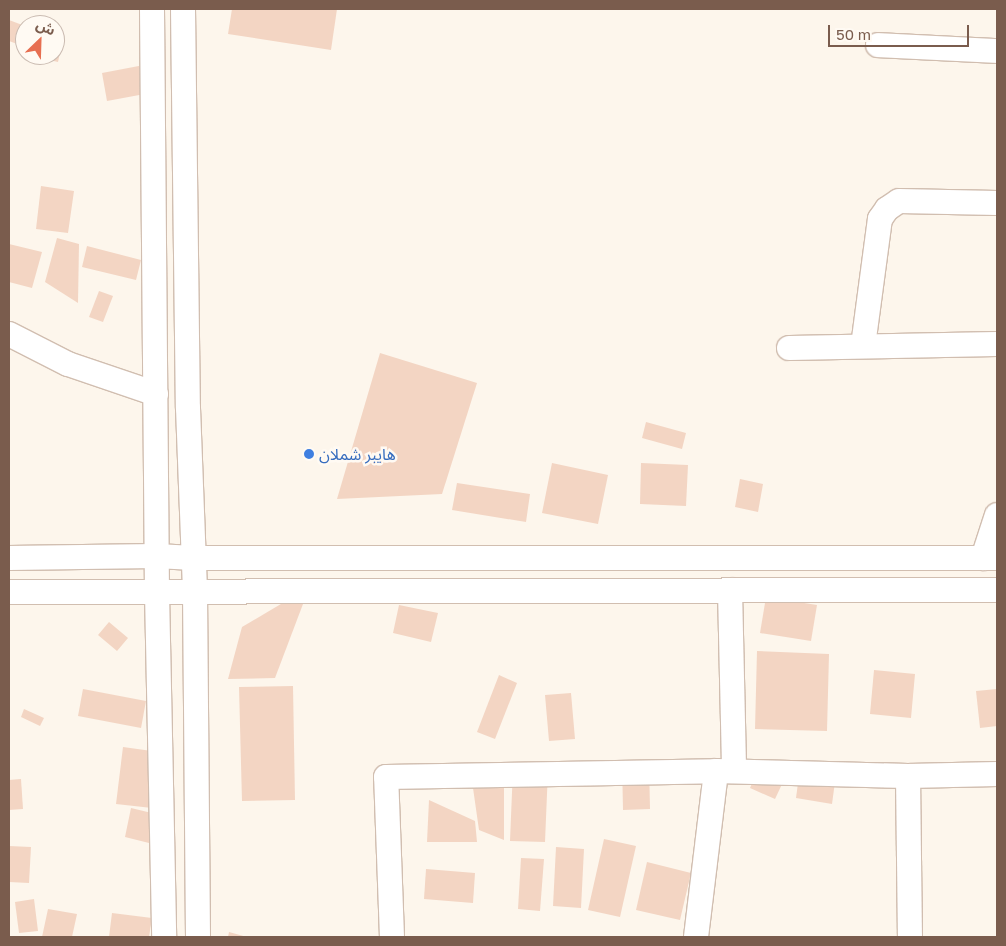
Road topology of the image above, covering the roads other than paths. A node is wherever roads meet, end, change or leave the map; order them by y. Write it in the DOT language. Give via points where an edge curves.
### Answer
graph roads {
  1 [pos="152,9"];
  2 [pos="183,9"];
  3 [pos="878,45"];
  4 [pos="997,51"];
  5 [pos="997,203"];
  6 [pos="9,334"];
  7 [pos="997,344"];
  8 [pos="863,346"];
  9 [pos="788,348"];
  10 [pos="156,394"];
  11 [pos="997,515"];
  12 [pos="156,556"];
  13 [pos="9,558"];
  14 [pos="194,558"];
  15 [pos="990,558"];
  16 [pos="730,590"];
  17 [pos="997,590"];
  18 [pos="9,592"];
  19 [pos="195,592"];
  20 [pos="157,593"];
  21 [pos="725,771"];
  22 [pos="997,774"];
  23 [pos="908,776"];
  24 [pos="164,937"];
  25 [pos="198,937"];
  26 [pos="392,937"];
  27 [pos="696,937"];
  28 [pos="910,937"];
  1 -- 10 [label="street"];
  2 -- 14 [label="street" via="188,408"];
  3 -- 4 [label="street"];
  5 -- 8 [label="street" via="899,201 887,209 880,219"];
  6 -- 10 [label="street" via="68,364"];
  7 -- 8 [label="street"];
  8 -- 9 [label="street"];
  10 -- 12 [label="street"];
  11 -- 15 [label="street"];
  12 -- 13 [label="street"];
  12 -- 14 [label="street"];
  12 -- 20 [label="street"];
  14 -- 15 [label="street"];
  14 -- 19 [label="street"];
  16 -- 17 [label="street"];
  16 -- 19 [label="street"];
  16 -- 21 [label="street"];
  18 -- 20 [label="street"];
  19 -- 20 [label="street"];
  19 -- 25 [label="street"];
  20 -- 24 [label="street"];
  21 -- 23 [label="street"];
  21 -- 26 [label="street" via="386,777"];
  21 -- 27 [label="street"];
  22 -- 23 [label="street"];
  23 -- 28 [label="street"];
}
